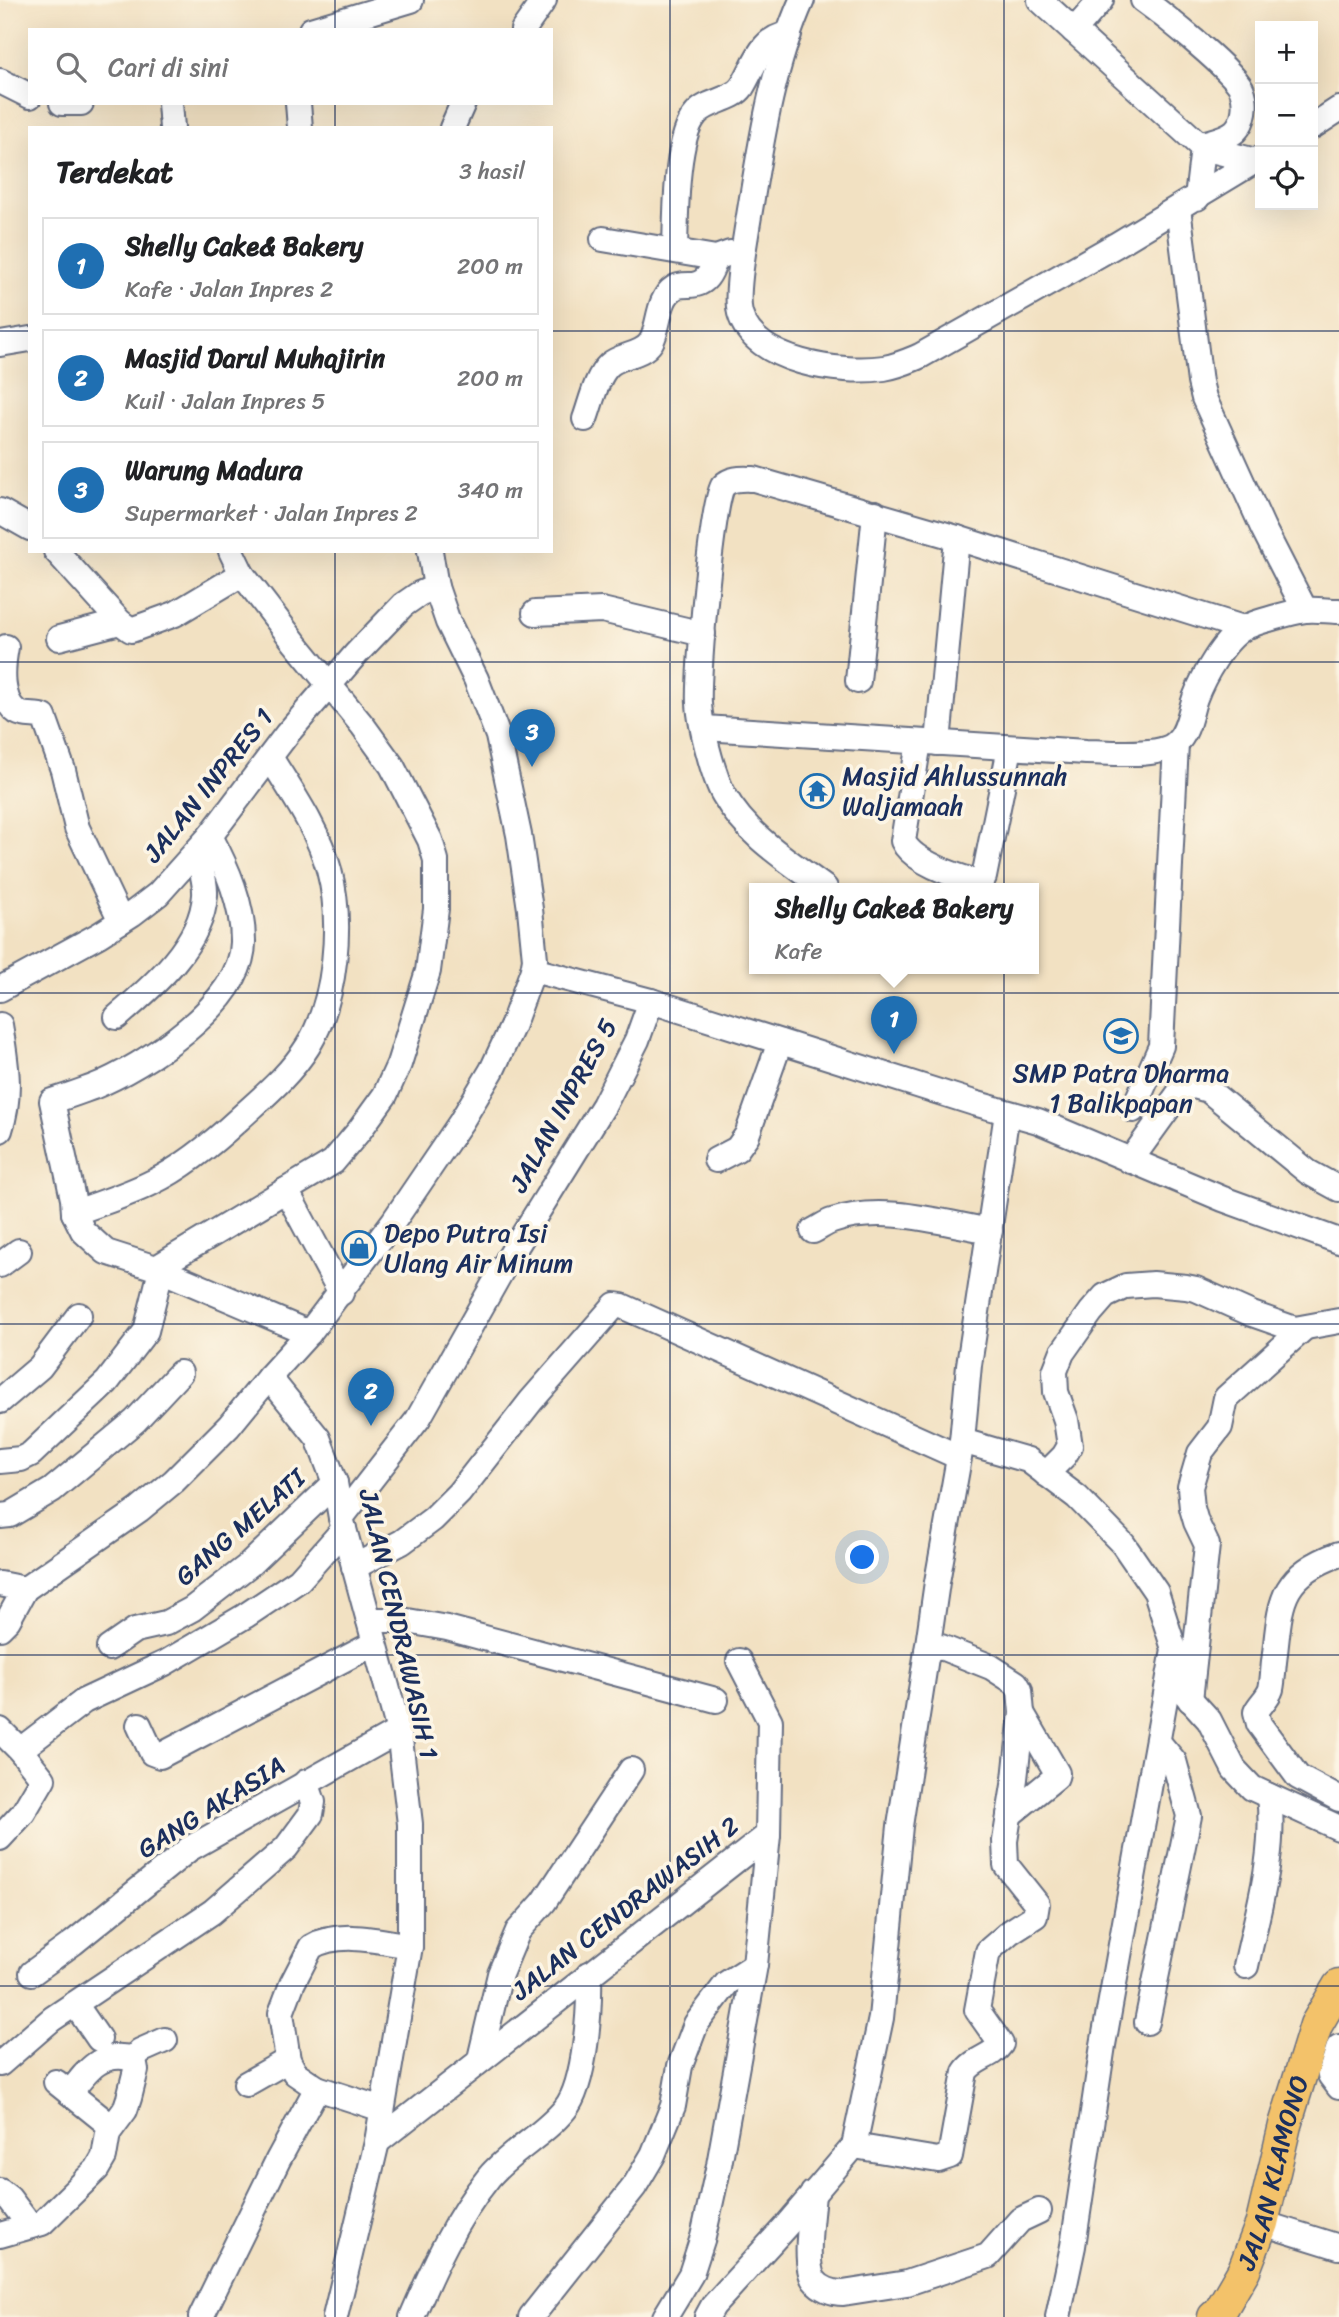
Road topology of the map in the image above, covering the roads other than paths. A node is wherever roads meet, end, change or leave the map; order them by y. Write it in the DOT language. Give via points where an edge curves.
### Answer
graph roads {
  1 [pos="411,0"];
  2 [pos="544,0"];
  3 [pos="803,0"];
  4 [pos="1040,0"];
  5 [pos="1101,0"];
  6 [pos="1143,0"];
  7 [pos="318,28"];
  8 [pos="524,28"];
  9 [pos="1073,31"];
  10 [pos="789,34"];
  11 [pos="0,80"];
  12 [pos="28,95"];
  13 [pos="170,105"];
  14 [pos="298,105"];
  15 [pos="462,105"];
  16 [pos="1339,109"];
  17 [pos="1318,122"];
  18 [pos="172,126"];
  19 [pos="300,126"];
  20 [pos="453,126"];
  21 [pos="1202,147"];
  22 [pos="1255,159"];
  23 [pos="1255,162"];
  24 [pos="1187,203"];
  25 [pos="604,239"];
  26 [pos="745,244"];
  27 [pos="674,250"];
  28 [pos="716,258"];
  29 [pos="28,339"];
  30 [pos="0,344"];
  31 [pos="585,419"];
  32 [pos="0,511"];
  33 [pos="875,513"];
  34 [pos="28,525"];
  35 [pos="957,538"];
  36 [pos="58,553"];
  37 [pos="232,553"];
  38 [pos="430,553"];
  39 [pos="242,574"];
  40 [pos="436,587"];
  41 [pos="1305,610"];
  42 [pos="1339,611"];
  43 [pos="535,613"];
  44 [pos="120,622"];
  45 [pos="1243,628"];
  46 [pos="703,634"];
  47 [pos="59,638"];
  48 [pos="6,647"];
  49 [pos="0,676"];
  50 [pos="858,681"];
  51 [pos="329,685"];
  52 [pos="704,728"];
  53 [pos="928,742"];
  54 [pos="1176,744"];
  55 [pos="1010,748"];
  56 [pos="270,757"];
  57 [pos="204,843"];
  58 [pos="950,882"];
  59 [pos="818,883"];
  60 [pos="121,921"];
  61 [pos="533,970"];
  62 [pos="0,989"];
  63 [pos="651,1001"];
  64 [pos="117,1017"];
  65 [pos="0,1026"];
  66 [pos="780,1042"];
  67 [pos="1133,1110"];
  68 [pos="1007,1112"];
  69 [pos="0,1130"];
  70 [pos="716,1160"];
  71 [pos="1130,1161"];
  72 [pos="1339,1189"];
  73 [pos="286,1190"];
  74 [pos="74,1213"];
  75 [pos="813,1231"];
  76 [pos="990,1231"];
  77 [pos="1339,1241"];
  78 [pos="159,1269"];
  79 [pos="341,1293"];
  80 [pos="79,1315"];
  81 [pos="1339,1321"];
  82 [pos="1304,1328"];
  83 [pos="309,1333"];
  84 [pos="180,1373"];
  85 [pos="269,1377"];
  86 [pos="0,1401"];
  87 [pos="960,1449"];
  88 [pos="0,1461"];
  89 [pos="1046,1474"];
  90 [pos="335,1483"];
  91 [pos="0,1516"];
  92 [pos="343,1524"];
  93 [pos="1339,1554"];
  94 [pos="355,1567"];
  95 [pos="0,1584"];
  96 [pos="25,1589"];
  97 [pos="0,1628"];
  98 [pos="372,1632"];
  99 [pos="109,1648"];
  100 [pos="927,1651"];
  101 [pos="739,1661"];
  102 [pos="1170,1678"];
  103 [pos="716,1700"];
  104 [pos="1191,1700"];
  105 [pos="1022,1713"];
  106 [pos="139,1725"];
  107 [pos="0,1730"];
  108 [pos="399,1731"];
  109 [pos="1158,1742"];
  110 [pos="20,1750"];
  111 [pos="631,1770"];
  112 [pos="306,1782"];
  113 [pos="1269,1796"];
  114 [pos="1339,1800"];
  115 [pos="1009,1815"];
  116 [pos="1339,1828"];
  117 [pos="768,1835"];
  118 [pos="0,1838"];
  119 [pos="410,1946"];
  120 [pos="755,1965"];
  121 [pos="1246,1966"];
  122 [pos="32,1972"];
  123 [pos="589,1974"];
  124 [pos="1339,1986"];
  125 [pos="75,2004"];
  126 [pos="1147,2022"];
  127 [pos="99,2039"];
  128 [pos="165,2040"];
  129 [pos="1339,2047"];
  130 [pos="134,2059"];
  131 [pos="480,2059"];
  132 [pos="288,2060"];
  133 [pos="0,2064"];
  134 [pos="246,2084"];
  135 [pos="1339,2087"];
  136 [pos="317,2088"];
  137 [pos="382,2109"];
  138 [pos="112,2127"];
  139 [pos="377,2142"];
  140 [pos="854,2146"];
  141 [pos="0,2191"];
  142 [pos="813,2193"];
  143 [pos="1039,2211"];
  144 [pos="1262,2223"];
  145 [pos="30,2226"];
  146 [pos="0,2235"];
  147 [pos="1339,2247"];
  148 [pos="201,2317"];
  149 [pos="335,2317"];
  150 [pos="412,2317"];
  151 [pos="530,2317"];
  152 [pos="665,2317"];
  153 [pos="707,2317"];
  154 [pos="1058,2317"];
  155 [pos="1214,2317"];
  1 -- 7 [label="street"];
  2 -- 8 [label="street"];
  3 -- 10 [label="street"];
  4 -- 9 [label="street"];
  5 -- 9 [label="street"];
  6 -- 21 [label="street" via="1195,42 1242,90 1244,114 1237,129"];
  9 -- 21 [label="street"];
  10 -- 26 [label="street" via="770,101"];
  10 -- 27 [label="street" via="767,42 740,90 697,113 689,125 677,181"];
  11 -- 12 [label="street"];
  13 -- 18 [label="street"];
  14 -- 19 [label="street"];
  15 -- 20 [label="street"];
  16 -- 17 [label="street"];
  21 -- 22 [label="street"];
  21 -- 24 [label="street"];
  23 -- 24 [label="street"];
  24 -- 26 [label="street" via="920,356 872,369 805,362 778,352 750,333 739,309"];
  24 -- 41 [label="street" via="1204,398"];
  25 -- 27 [label="street"];
  26 -- 28 [label="street"];
  27 -- 28 [label="street"];
  28 -- 31 [label="street" via="705,281 673,288 665,298 647,348 611,363 603,372"];
  29 -- 30 [label="street"];
  32 -- 34 [label="street"];
  33 -- 35 [label="street"];
  33 -- 46 [label="street" via="754,479 734,479 723,486"];
  33 -- 50 [label="street"];
  35 -- 45 [label="street"];
  35 -- 53 [label="street"];
  36 -- 44 [label="street"];
  37 -- 39 [label="street"];
  38 -- 40 [label="street"];
  39 -- 44 [label="street" via="157,622 131,629"];
  39 -- 51 [label="street"];
  40 -- 51 [label="street, JALAN INPRES 1" via="403,605"];
  40 -- 61 [label="street" via="488,708 504,760 530,909"];
  41 -- 42 [label="street"];
  41 -- 45 [label="street"];
  43 -- 46 [label="street" via="602,610"];
  44 -- 47 [label="street"];
  45 -- 54 [label="street" via="1212,663"];
  46 -- 52 [label="street" via="699,704"];
  48 -- 49 [label="street"];
  49 -- 60 [label="street" via="6,703 15,712 44,718 48,725 77,828"];
  51 -- 56 [label="street, JALAN INPRES 1"];
  51 -- 73 [label="street" via="392,766 409,798 436,860 438,895 428,971 391,1083 333,1162"];
  52 -- 53 [label="street"];
  52 -- 59 [label="street" via="717,780 734,810 766,845"];
  53 -- 55 [label="street"];
  53 -- 58 [label="street" via="903,841"];
  54 -- 55 [label="street" via="1135,752"];
  54 -- 67 [label="street" via="1161,1046"];
  55 -- 58 [label="street" via="984,877 978,882"];
  56 -- 57 [label="street, JALAN INPRES 1"];
  56 -- 74 [label="street" via="306,816 334,892 334,955 320,1022 287,1074 213,1143 154,1182"];
  57 -- 60 [label="street, JALAN INPRES 1" via="158,894"];
  57 -- 64 [label="street" via="204,905 196,928 162,978"];
  57 -- 74 [label="street" via="231,877 244,942 237,971 210,1009 154,1055 94,1087 52,1101"];
  60 -- 62 [label="street, JALAN INPRES 1"];
  61 -- 63 [label="street"];
  61 -- 79 [label="street" via="503,1047 461,1122"];
  63 -- 66 [label="street"];
  63 -- 92 [label="street, JALAN INPRES 5" via="604,1105 507,1261 418,1419"];
  65 -- 69 [label="street" via="9,1082"];
  66 -- 68 [label="street"];
  66 -- 70 [label="street" via="747,1135 737,1149"];
  68 -- 71 [label="street"];
  68 -- 76 [label="street"];
  71 -- 72 [label="street" via="1182,1089 1194,1086 1208,1090 1308,1172"];
  71 -- 77 [label="street"];
  73 -- 78 [label="street"];
  73 -- 79 [label="street"];
  74 -- 78 [label="street" via="83,1231 106,1252"];
  75 -- 76 [label="street" via="831,1221 875,1214"];
  76 -- 87 [label="street"];
  78 -- 83 [label="street"];
  78 -- 88 [label="street" via="146,1331 119,1368 31,1454"];
  79 -- 83 [label="street"];
  80 -- 86 [label="street" via="40,1367"];
  81 -- 82 [label="street"];
  82 -- 89 [label="street" via="1295,1329 1186,1287 1126,1286 1105,1296 1062,1353 1055,1371 1070,1446"];
  82 -- 104 [label="street" via="1227,1398 1220,1426 1194,1470 1192,1508 1207,1545"];
  83 -- 85 [label="street"];
  84 -- 91 [label="street" via="135,1421 52,1490 10,1515"];
  85 -- 90 [label="street, JALAN CENDRAWASIH 1" via="318,1438"];
  85 -- 96 [label="street" via="229,1426 174,1481"];
  87 -- 89 [label="street" via="1028,1460"];
  87 -- 94 [label="street" via="615,1305 459,1493 402,1542"];
  87 -- 100 [label="street"];
  89 -- 102 [label="street" via="1077,1497 1124,1544 1156,1592 1173,1640"];
  90 -- 92 [label="street, JALAN CENDRAWASIH 1"];
  90 -- 99 [label="street, GANG MELATI" via="249,1565 192,1609 166,1623 135,1630"];
  92 -- 94 [label="street, JALAN CENDRAWASIH 1"];
  92 -- 110 [label="street, JALAN INPRES 5" via="299,1580 165,1663 84,1701"];
  93 -- 114 [label="street" via="1319,1562 1287,1590 1271,1689 1256,1712 1259,1724 1298,1777"];
  94 -- 98 [label="street, JALAN CENDRAWASIH 1"];
  95 -- 96 [label="street"];
  96 -- 97 [label="street"];
  98 -- 103 [label="street" via="402,1620 447,1628"];
  98 -- 106 [label="street" via="160,1756 152,1753"];
  98 -- 108 [label="street, JALAN CENDRAWASIH 1"];
  100 -- 105 [label="street" via="941,1647 991,1667 1016,1683"];
  100 -- 140 [label="street" via="900,1826 881,2018"];
  101 -- 117 [label="street, JALAN CENDRAWASIH 2" via="770,1721"];
  102 -- 104 [label="street"];
  102 -- 109 [label="street"];
  104 -- 113 [label="street" via="1209,1720 1234,1769 1252,1788"];
  105 -- 115 [label="street"];
  105 -- 115 [label="street" via="1057,1773"];
  107 -- 110 [label="street"];
  108 -- 112 [label="street, GANG AKASIA"];
  108 -- 119 [label="street, JALAN CENDRAWASIH 1" via="411,1824"];
  109 -- 126 [label="street" via="1174,1761 1189,1816"];
  109 -- 154 [label="street"];
  110 -- 118 [label="street" via="42,1775 42,1783"];
  111 -- 131 [label="street" via="544,1902 518,1931 500,1974"];
  112 -- 122 [label="street, GANG AKASIA" via="189,1849"];
  112 -- 125 [label="street" via="313,1802 311,1814 286,1848 212,1912"];
  113 -- 116 [label="street"];
  113 -- 121 [label="street" via="1271,1851"];
  115 -- 140 [label="street" via="1006,1864 1037,1910 988,1951 978,2010 1001,2044 965,2072 950,2156 938,2160"];
  117 -- 120 [label="street"];
  117 -- 123 [label="street, JALAN CENDRAWASIH 2"];
  119 -- 132 [label="street" via="362,1938 314,1945 281,2010"];
  119 -- 137 [label="street, JALAN CENDRAWASIH 1"];
  120 -- 151 [label="street" via="727,1983 695,2024 680,2066 673,2106 653,2155 634,2187"];
  120 -- 152 [label="street" via="703,2237 691,2274"];
  123 -- 131 [label="street, JALAN CENDRAWASIH 2"];
  123 -- 150 [label="street" via="590,2007 577,2083 566,2108 490,2175 459,2221"];
  124 -- 144 [label="main road, JALAN KLAMONO" via="1316,2025 1285,2125"];
  125 -- 127 [label="street"];
  125 -- 133 [label="street"];
  128 -- 130 [label="street" via="139,2051"];
  129 -- 135 [label="street" via="1330,2075"];
  130 -- 138 [label="street" via="129,2098"];
  130 -- 138 [label="street" via="122,2055 106,2058 63,2087"];
  131 -- 139 [label="street, JALAN CENDRAWASIH 2"];
  132 -- 134 [label="street"];
  132 -- 136 [label="street" via="295,2073"];
  136 -- 137 [label="street"];
  136 -- 148 [label="street"];
  137 -- 139 [label="street, JALAN CENDRAWASIH 1"];
  138 -- 145 [label="street" via="97,2169 52,2214"];
  139 -- 149 [label="street, JALAN CENDRAWASIH 1"];
  140 -- 142 [label="street"];
  141 -- 145 [label="street"];
  142 -- 143 [label="street" via="809,2255 814,2279 843,2294 906,2283 988,2256 1020,2220"];
  142 -- 153 [label="street"];
  144 -- 147 [label="street"];
  144 -- 155 [label="main road, JALAN KLAMONO" via="1244,2270"];
  145 -- 146 [label="street"];
}
